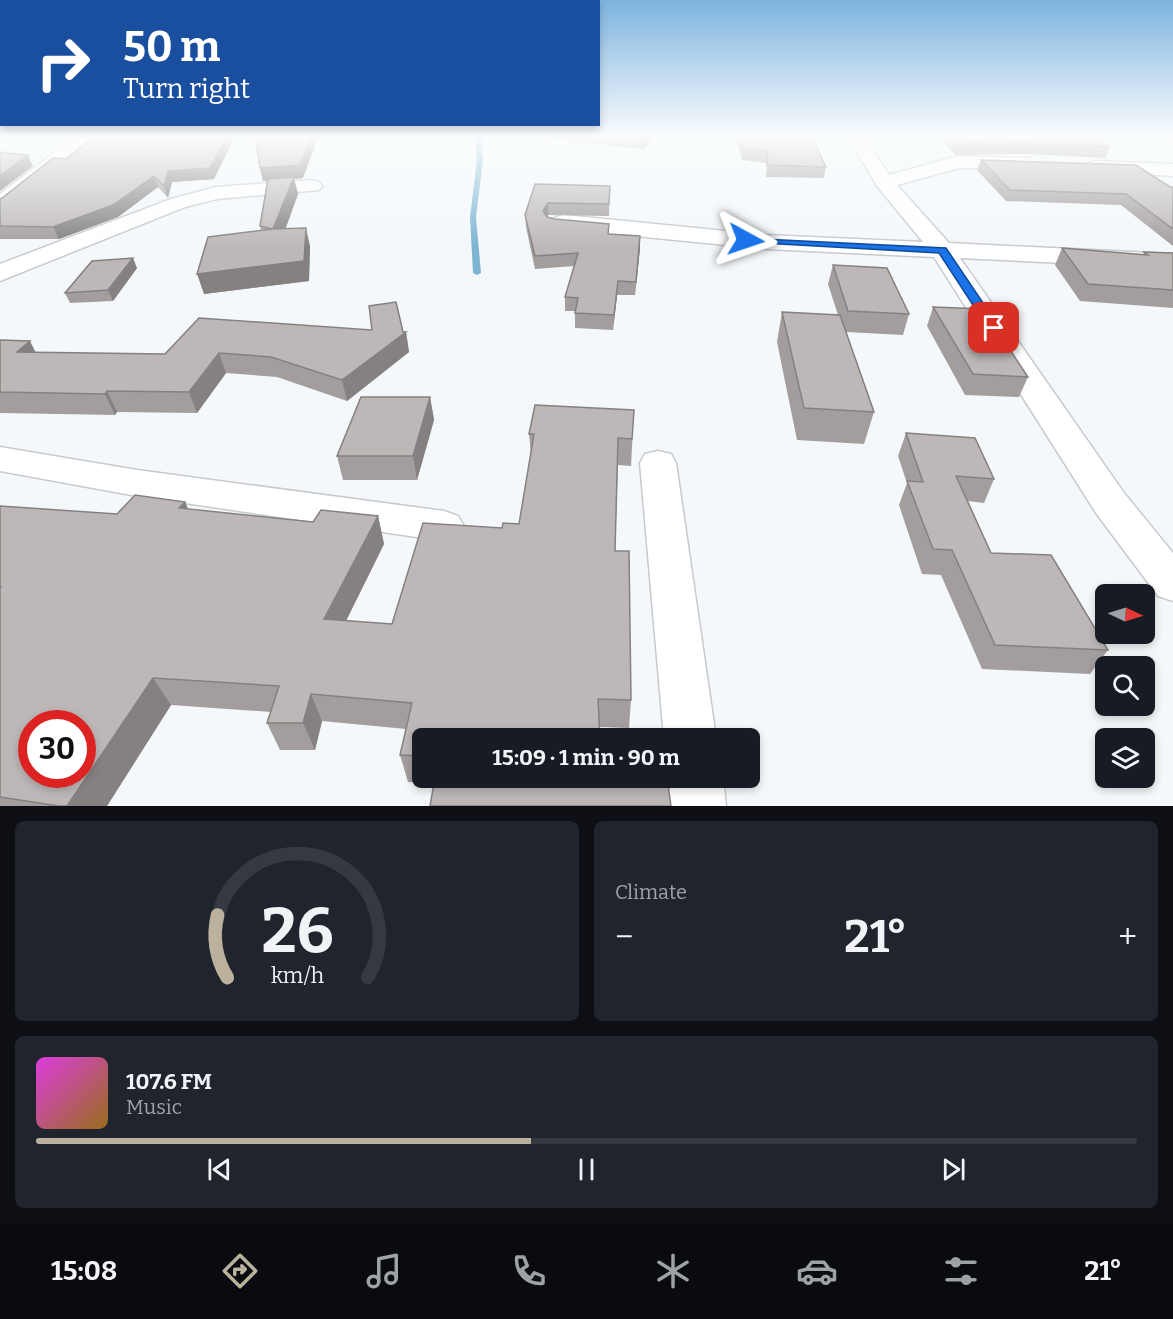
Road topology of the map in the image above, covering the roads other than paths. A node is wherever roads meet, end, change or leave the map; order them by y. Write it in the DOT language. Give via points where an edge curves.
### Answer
graph roads {
  1 [pos="39,173"];
  2 [pos="878,173"];
  3 [pos="919,173"];
  4 [pos="884,182"];
  5 [pos="0,183"];
  6 [pos="22,186"];
  7 [pos="312,186"];
  8 [pos="0,204"];
  9 [pos="556,222"];
  10 [pos="942,250"];
  11 [pos="1173,261"];
  12 [pos="0,273"];
  13 [pos="0,459"];
  14 [pos="658,464"];
  15 [pos="444,526"];
  16 [pos="1173,584"];
  17 [pos="689,728"];
  18 [pos="696,788"];
  19 [pos="698,806"];
  1 -- 6 [label="street"];
  2 -- 4 [label="street"];
  3 -- 4 [label="street"];
  4 -- 10 [label="street"];
  5 -- 6 [label="street"];
  6 -- 8 [label="street"];
  7 -- 12 [label="street" via="216,193 178,203"];
  9 -- 10 [label="street" via="766,242"];
  10 -- 11 [label="street"];
  10 -- 16 [label="street" via="1110,503"];
  13 -- 15 [label="street" via="137,483"];
  14 -- 17 [label="street"];
  18 -- 19 [label="street"];
}
